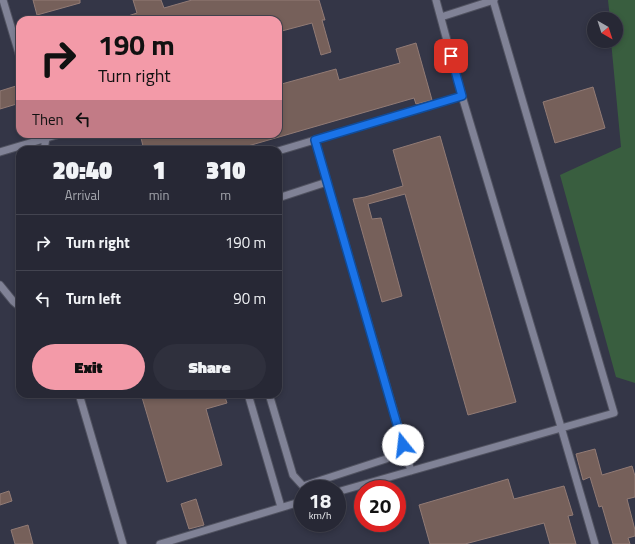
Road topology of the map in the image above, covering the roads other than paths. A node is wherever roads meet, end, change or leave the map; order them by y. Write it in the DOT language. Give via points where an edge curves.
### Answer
graph roads {
  1 [pos="3,0"];
  2 [pos="436,0"];
  3 [pos="494,0"];
  4 [pos="441,16"];
  5 [pos="16,44"];
  6 [pos="462,96"];
  7 [pos="46,138"];
  8 [pos="315,140"];
  9 [pos="20,146"];
  10 [pos="45,146"];
  11 [pos="16,147"];
  12 [pos="282,150"];
  13 [pos="0,152"];
  14 [pos="327,182"];
  15 [pos="282,197"];
  16 [pos="0,285"];
  17 [pos="16,304"];
  18 [pos="80,398"];
  19 [pos="249,398"];
  20 [pos="270,398"];
  21 [pos="562,427"];
  22 [pos="403,445"];
  23 [pos="411,471"];
  24 [pos="346,489"];
  25 [pos="294,503"];
  26 [pos="281,507"];
  27 [pos="123,544"];
  28 [pos="160,544"];
  29 [pos="595,544"];
  1 -- 5 [label="lane"];
  2 -- 4 [label="lane"];
  3 -- 4 [label="lane"];
  3 -- 21 [label="lane" via="614,413"];
  4 -- 6 [label="lane"];
  6 -- 8 [label="lane"];
  6 -- 21 [label="lane"];
  7 -- 9 [label="lane"];
  7 -- 10 [label="lane"];
  8 -- 12 [label="lane"];
  8 -- 14 [label="lane"];
  11 -- 13 [label="lane"];
  14 -- 15 [label="lane"];
  14 -- 22 [label="lane"];
  16 -- 17 [label="lane"];
  18 -- 27 [label="lane"];
  19 -- 26 [label="lane"];
  20 -- 22 [label="lane" via="293,475 303,486 386,459"];
  21 -- 23 [label="lane"];
  21 -- 29 [label="lane"];
  22 -- 23 [label="lane"];
  23 -- 24 [label="lane"];
  25 -- 26 [label="lane"];
  26 -- 28 [label="lane"];
}
